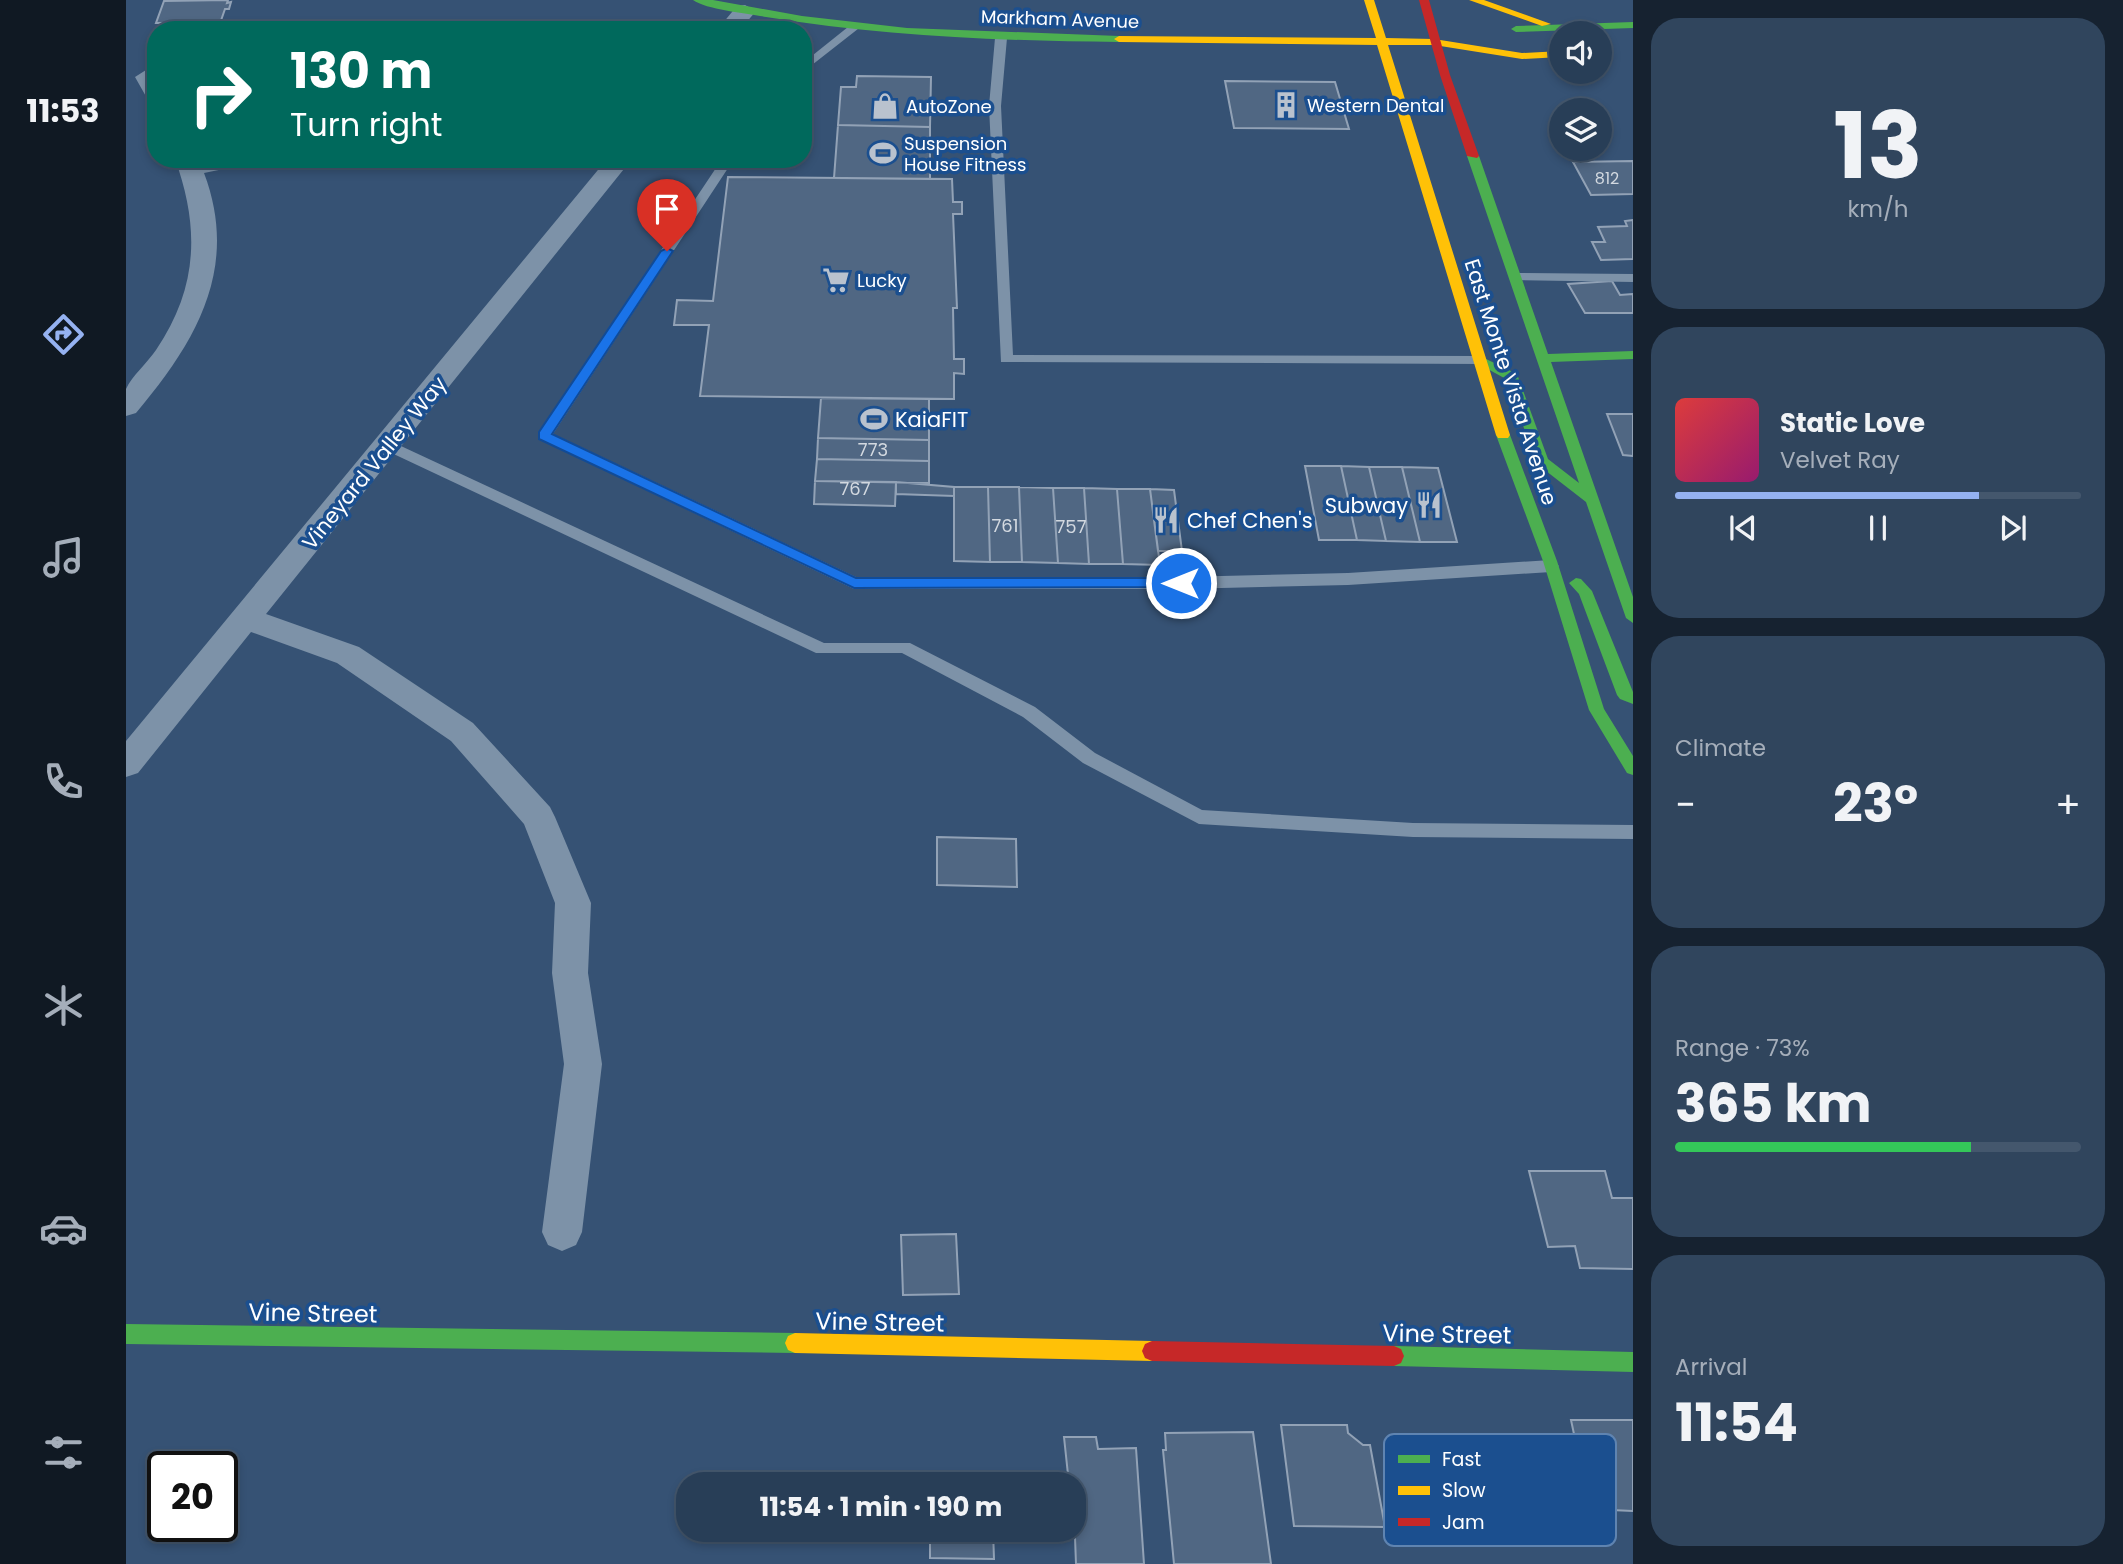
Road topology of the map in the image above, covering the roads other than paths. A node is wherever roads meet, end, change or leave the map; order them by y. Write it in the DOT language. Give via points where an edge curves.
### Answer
graph roads {
  1 [pos="698,0"];
  2 [pos="1369,0"];
  3 [pos="1424,0"];
  4 [pos="1474,0"];
  5 [pos="745,11"];
  6 [pos="736,21"];
  7 [pos="857,25"];
  8 [pos="1549,25"];
  9 [pos="1633,25"];
  10 [pos="1612,26"];
  11 [pos="1549,30"];
  12 [pos="1001,38"];
  13 [pos="1382,43"];
  14 [pos="1434,43"];
  15 [pos="1549,55"];
  16 [pos="812,62"];
  17 [pos="191,168"];
  18 [pos="613,168"];
  19 [pos="722,168"];
  20 [pos="1516,277"];
  21 [pos="1633,278"];
  22 [pos="1633,355"];
  23 [pos="1545,358"];
  24 [pos="1479,361"];
  25 [pos="126,407"];
  26 [pos="388,445"];
  27 [pos="1592,500"];
  28 [pos="1551,564"];
  29 [pos="1633,618"];
  30 [pos="247,619"];
  31 [pos="1633,698"];
  32 [pos="126,764"];
  33 [pos="1633,769"];
  34 [pos="1633,832"];
  35 [pos="562,1232"];
  36 [pos="126,1334"];
  37 [pos="1633,1362"];
  1 -- 5 [label="main road, Markham Avenue"];
  2 -- 13 [label="main road, East Monte Vista Avenue"];
  3 -- 14 [label="main road, East Monte Vista Avenue"];
  4 -- 8 [label="main road"];
  5 -- 6 [label="street"];
  5 -- 7 [label="main road, Markham Avenue"];
  7 -- 12 [label="main road, Markham Avenue"];
  7 -- 16 [label="lane"];
  9 -- 10 [label="main road"];
  11 -- 14 [label="main road" via="1497,32"];
  12 -- 13 [label="main road, Markham Avenue"];
  12 -- 24 [label="lane" via="995,106 1006,359"];
  13 -- 14 [label="main road, Markham Avenue"];
  13 -- 24 [label="main road, East Monte Vista Avenue"];
  14 -- 15 [label="main road" via="1522,56"];
  14 -- 20 [label="main road, East Monte Vista Avenue"];
  17 -- 25 [label="street" via="206,222 206,257 199,286 171,351"];
  18 -- 26 [label="street, Vineyard Valley Way"];
  19 -- 28 [label="lane" via="544,436 854,583 1348,579"];
  20 -- 21 [label="lane"];
  20 -- 23 [label="main road, East Monte Vista Avenue"];
  22 -- 23 [label="main road"];
  23 -- 27 [label="main road, East Monte Vista Avenue"];
  24 -- 27 [label="main road" via="1512,377 1542,461"];
  24 -- 28 [label="main road, East Monte Vista Avenue" via="1510,459"];
  26 -- 30 [label="street, Vineyard Valley Way"];
  26 -- 34 [label="lane" via="822,649 904,647 1030,712 1089,758 1199,817 1413,830"];
  27 -- 29 [label="main road, East Monte Vista Avenue"];
  28 -- 31 [label="main road" via="1586,590 1625,695"];
  28 -- 33 [label="main road, East Monte Vista Avenue" via="1597,710"];
  30 -- 32 [label="street, Vineyard Valley Way"];
  30 -- 35 [label="street" via="348,655 463,732 538,817 573,903 570,973 583,1064"];
  36 -- 37 [label="main road, Vine Street"];
}
